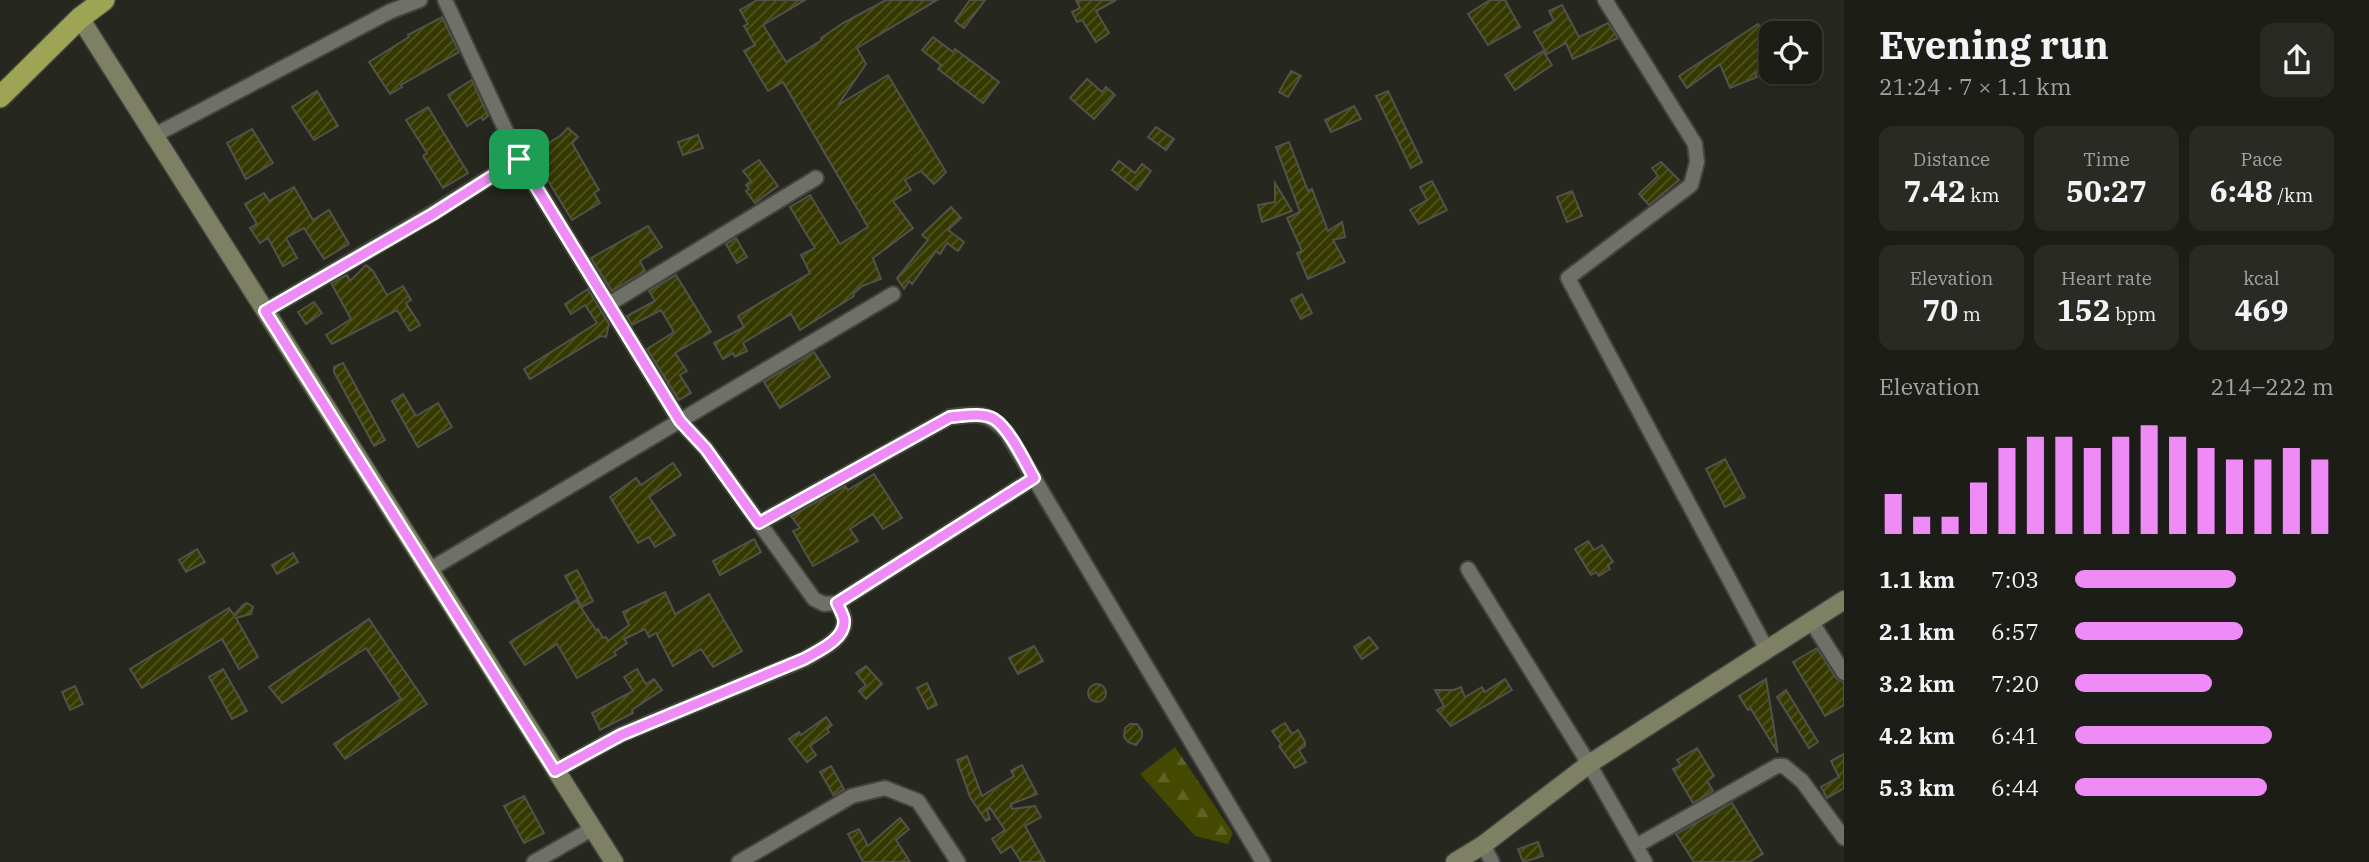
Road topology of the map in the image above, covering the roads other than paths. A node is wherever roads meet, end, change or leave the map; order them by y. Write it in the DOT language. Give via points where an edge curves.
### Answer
graph roads {
  1 [pos="104,0"];
  2 [pos="420,0"];
  3 [pos="444,0"];
  4 [pos="1605,0"];
  5 [pos="80,19"];
  6 [pos="0,97"];
  7 [pos="153,136"];
  8 [pos="519,159"];
  9 [pos="816,178"];
  10 [pos="893,294"];
  11 [pos="609,304"];
  12 [pos="265,311"];
  13 [pos="680,421"];
  14 [pos="1034,478"];
  15 [pos="759,523"];
  16 [pos="1468,569"];
  17 [pos="429,570"];
  18 [pos="1844,600"];
  19 [pos="837,603"];
  20 [pos="1811,621"];
  21 [pos="1767,650"];
  22 [pos="1844,673"];
  23 [pos="1589,764"];
  24 [pos="555,771"];
  25 [pos="592,828"];
  26 [pos="1844,838"];
  27 [pos="1483,845"];
  28 [pos="1636,846"];
  29 [pos="534,862"];
  30 [pos="614,862"];
  31 [pos="739,862"];
  32 [pos="958,862"];
  33 [pos="1263,862"];
  34 [pos="1455,862"];
  35 [pos="1492,862"];
  36 [pos="1645,862"];
  1 -- 5 [label="highway"];
  2 -- 7 [label="street"];
  3 -- 8 [label="street"];
  4 -- 21 [label="street" via="1695,144 1697,162 1691,185 1568,278"];
  5 -- 6 [label="highway"];
  5 -- 7 [label="street"];
  7 -- 12 [label="street"];
  8 -- 11 [label="street"];
  8 -- 12 [label="street"];
  9 -- 11 [label="street"];
  10 -- 13 [label="street"];
  11 -- 13 [label="street"];
  12 -- 17 [label="street"];
  13 -- 15 [label="street"];
  13 -- 17 [label="street"];
  14 -- 15 [label="street" via="993,418 950,417"];
  14 -- 19 [label="street"];
  14 -- 33 [label="street"];
  15 -- 19 [label="street" via="814,599"];
  16 -- 23 [label="street"];
  17 -- 24 [label="street"];
  18 -- 20 [label="street"];
  19 -- 24 [label="street" via="843,631 804,659 621,735"];
  20 -- 21 [label="street"];
  20 -- 22 [label="street"];
  21 -- 23 [label="street"];
  23 -- 27 [label="street"];
  23 -- 28 [label="street"];
  24 -- 25 [label="street"];
  25 -- 29 [label="street"];
  25 -- 30 [label="street"];
  26 -- 28 [label="street" via="1801,781 1784,766 1777,766"];
  27 -- 34 [label="street"];
  27 -- 35 [label="street"];
  28 -- 36 [label="street"];
  31 -- 32 [label="street" via="852,796 885,788 918,801"];
}
